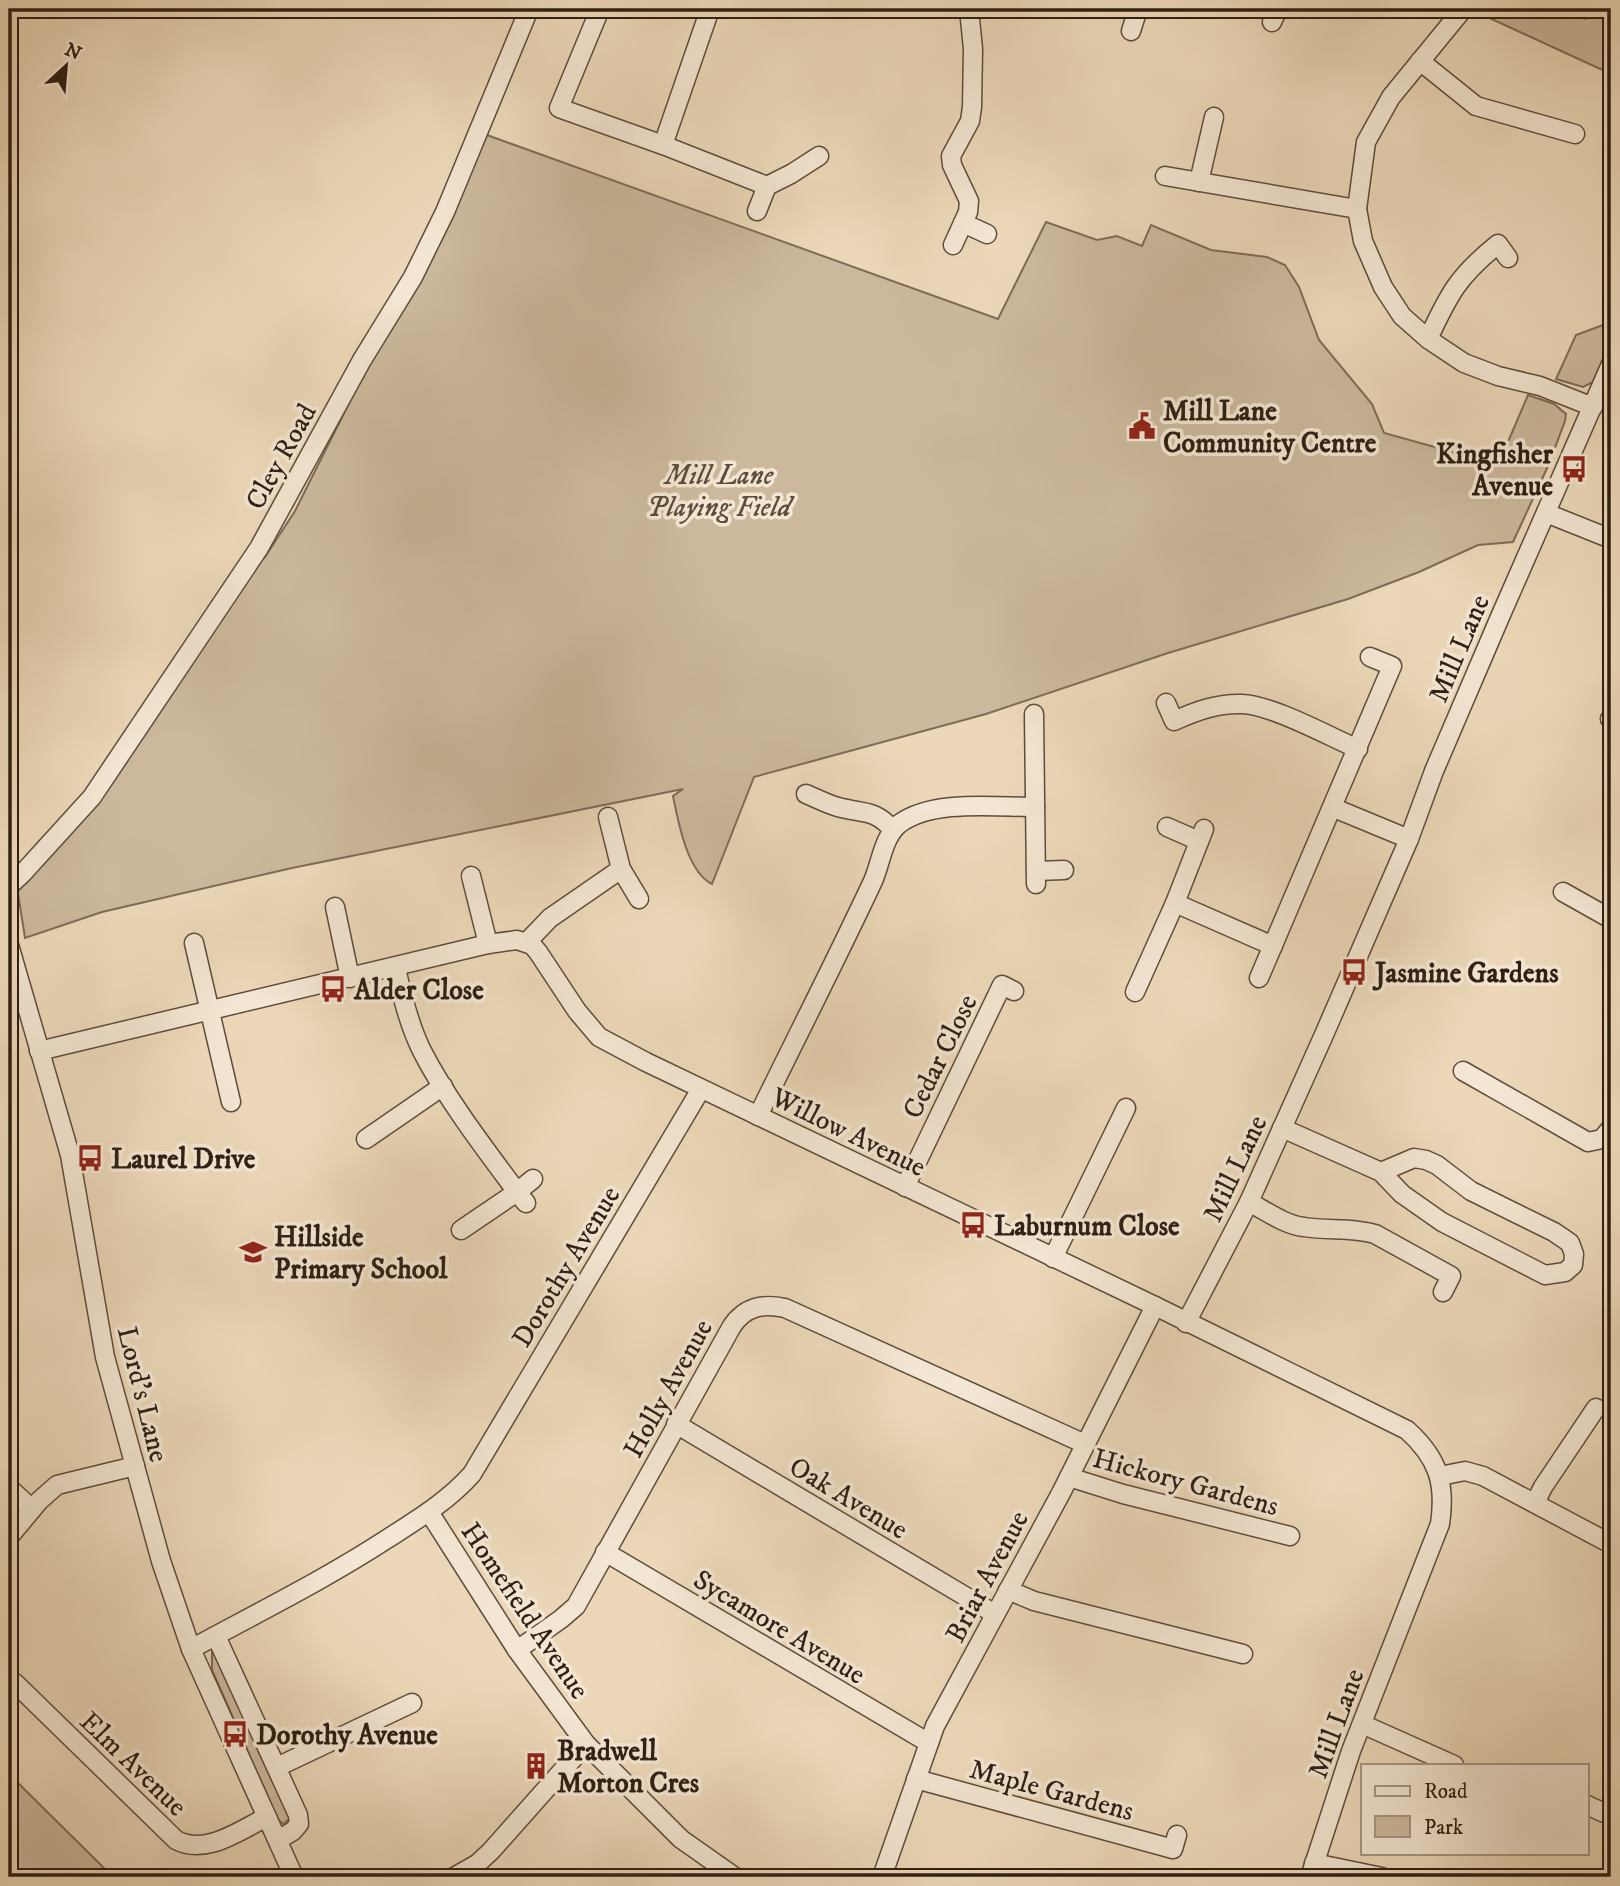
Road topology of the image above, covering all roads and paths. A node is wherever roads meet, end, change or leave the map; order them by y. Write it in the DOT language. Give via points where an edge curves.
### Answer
graph roads {
  1 [pos="529,9"];
  2 [pos="600,9"];
  3 [pos="710,9"];
  4 [pos="969,9"];
  5 [pos="1139,9"];
  6 [pos="1463,9"];
  7 [pos="1131,31"];
  8 [pos="1420,61"];
  9 [pos="1214,117"];
  10 [pos="1575,134"];
  11 [pos="663,145"];
  12 [pos="818,156"];
  13 [pos="1165,176"];
  14 [pos="1199,182"];
  15 [pos="767,186"];
  16 [pos="1357,209"];
  17 [pos="757,211"];
  18 [pos="963,223"];
  19 [pos="987,234"];
  20 [pos="1498,244"];
  21 [pos="953,245"];
  22 [pos="1428,340"];
  23 [pos="1611,364"];
  24 [pos="1593,407"];
  25 [pos="1546,513"];
  26 [pos="1611,539"];
  27 [pos="1370,657"];
  28 [pos="1166,703"];
  29 [pos="1034,714"];
  30 [pos="1358,750"];
  31 [pos="806,794"];
  32 [pos="1035,807"];
  33 [pos="1334,808"];
  34 [pos="608,817"];
  35 [pos="1167,827"];
  36 [pos="893,830"];
  37 [pos="1409,839"];
  38 [pos="621,869"];
  39 [pos="1064,870"];
  40 [pos="471,876"];
  41 [pos="9,886"];
  42 [pos="1563,892"];
  43 [pos="639,898"];
  44 [pos="1175,902"];
  45 [pos="335,907"];
  46 [pos="1611,919"];
  47 [pos="527,942"];
  48 [pos="194,943"];
  49 [pos="488,944"];
  50 [pos="9,945"];
  51 [pos="1273,946"];
  52 [pos="396,968"];
  53 [pos="350,978"];
  54 [pos="1259,978"];
  55 [pos="1002,985"];
  56 [pos="1137,989"];
  57 [pos="209,1011"];
  58 [pos="39,1051"];
  59 [pos="1463,1071"];
  60 [pos="443,1086"];
  61 [pos="701,1089"];
  62 [pos="231,1102"];
  63 [pos="1126,1107"];
  64 [pos="758,1116"];
  65 [pos="1282,1128"];
  66 [pos="1611,1129"];
  67 [pos="366,1139"];
  68 [pos="1381,1172"];
  69 [pos="533,1179"];
  70 [pos="905,1187"];
  71 [pos="522,1197"];
  72 [pos="1249,1202"];
  73 [pos="461,1230"];
  74 [pos="1053,1258"];
  75 [pos="1443,1292"];
  76 [pos="1155,1306"];
  77 [pos="1186,1323"];
  78 [pos="1597,1408"];
  79 [pos="676,1424"];
  80 [pos="1085,1444"];
  81 [pos="135,1466"];
  82 [pos="1440,1476"];
  83 [pos="1069,1477"];
  84 [pos="9,1488"];
  85 [pos="1535,1503"];
  86 [pos="32,1509"];
  87 [pos="429,1512"];
  88 [pos="1290,1536"];
  89 [pos="9,1537"];
  90 [pos="1611,1544"];
  91 [pos="605,1552"];
  92 [pos="1008,1591"];
  93 [pos="995,1614"];
  94 [pos="216,1636"];
  95 [pos="191,1649"];
  96 [pos="517,1650"];
  97 [pos="1243,1654"];
  98 [pos="15,1683"];
  99 [pos="412,1703"];
  100 [pos="1362,1724"];
  101 [pos="929,1743"];
  102 [pos="586,1744"];
  103 [pos="1452,1764"];
  104 [pos="276,1767"];
  105 [pos="916,1779"];
  106 [pos="1588,1805"];
  107 [pos="1611,1816"];
  108 [pos="267,1817"];
  109 [pos="278,1840"];
  110 [pos="1173,1849"];
  111 [pos="1312,1870"];
  112 [pos="481,1871"];
  113 [pos="294,1877"];
  114 [pos="454,1877"];
  115 [pos="735,1877"];
  116 [pos="882,1877"];
  117 [pos="1382,1877"];
  1 -- 41 [label="street, Cley Road" via="445,212 413,277 259,548 92,797"];
  2 -- 11 [label="street" via="558,108"];
  3 -- 11 [label="street"];
  4 -- 18 [label="street" via="972,107 970,121 951,156 969,201"];
  5 -- 7 [label="street"];
  6 -- 8 [label="street"];
  8 -- 10 [label="street" via="1476,106"];
  8 -- 16 [label="street" via="1391,97 1366,142"];
  9 -- 14 [label="street"];
  11 -- 15 [label="street"];
  12 -- 15 [label="street"];
  13 -- 14 [label="street"];
  14 -- 16 [label="street"];
  15 -- 17 [label="street"];
  16 -- 22 [label="street" via="1363,241 1383,287 1402,316"];
  18 -- 19 [label="street"];
  18 -- 21 [label="street"];
  20 -- 22 [label="street" via="1472,265 1448,294"];
  22 -- 24 [label="street" via="1464,363"];
  23 -- 24 [label="street, Mill Lane"];
  24 -- 25 [label="street, Mill Lane"];
  25 -- 26 [label="street"];
  25 -- 37 [label="street, Mill Lane"];
  27 -- 30 [label="street" via="1392,666"];
  28 -- 30 [label="street" via="1171,727 1193,713 1225,705 1257,706"];
  29 -- 32 [label="street"];
  30 -- 33 [label="street"];
  31 -- 36 [label="street" via="837,807 868,811"];
  32 -- 36 [label="street" via="948,807 911,817"];
  32 -- 39 [label="street" via="1036,877"];
  33 -- 37 [label="street"];
  33 -- 51 [label="street"];
  34 -- 38 [label="street"];
  35 -- 44 [label="street" via="1202,835"];
  36 -- 64 [label="street"];
  37 -- 65 [label="street, Mill Lane"];
  38 -- 43 [label="street"];
  38 -- 47 [label="street" via="550,918"];
  40 -- 49 [label="street"];
  42 -- 46 [label="street"];
  44 -- 51 [label="street"];
  44 -- 56 [label="street"];
  45 -- 53 [label="street"];
  47 -- 49 [label="street"];
  47 -- 61 [label="street, Willow Avenue" via="599,1037"];
  48 -- 57 [label="street"];
  49 -- 52 [label="street"];
  50 -- 58 [label="street, Lord's Lane"];
  51 -- 54 [label="street"];
  52 -- 53 [label="street"];
  52 -- 60 [label="street" via="410,1022"];
  53 -- 57 [label="street"];
  55 -- 70 [label="street, Cedar Close"];
  57 -- 58 [label="street"];
  57 -- 62 [label="street"];
  58 -- 81 [label="street, Lord's Lane" via="70,1154 105,1357"];
  59 -- 66 [label="street" via="1588,1142 1602,1139"];
  60 -- 67 [label="street"];
  60 -- 71 [label="street"];
  61 -- 64 [label="street, Willow Avenue"];
  61 -- 87 [label="street, Dorothy Avenue" via="472,1474"];
  63 -- 74 [label="street"];
  64 -- 70 [label="street, Willow Avenue"];
  65 -- 68 [label="street"];
  65 -- 72 [label="street, Mill Lane"];
  68 -- 68 [label="street" via="1414,1158 1437,1165 1471,1191 1554,1231 1570,1244 1573,1265 1565,1272 1545,1275 1442,1222 1402,1194"];
  69 -- 71 [label="street"];
  70 -- 74 [label="street, Willow Avenue"];
  71 -- 73 [label="street"];
  72 -- 75 [label="street" via="1291,1224 1375,1234 1451,1276"];
  72 -- 77 [label="street, Mill Lane"];
  74 -- 76 [label="street, Willow Avenue"];
  76 -- 77 [label="street, Willow Avenue"];
  76 -- 80 [label="street, Briar Avenue"];
  77 -- 82 [label="street, Mill Lane" via="1407,1430 1431,1457"];
  78 -- 85 [label="street"];
  79 -- 80 [label="street, Holly Avenue" via="736,1320 751,1308 772,1305"];
  79 -- 91 [label="street, Holly Avenue"];
  79 -- 93 [label="street, Oak Avenue"];
  80 -- 83 [label="street, Briar Avenue"];
  81 -- 86 [label="street" via="57,1485"];
  81 -- 95 [label="street, Lord's Lane"];
  82 -- 85 [label="street" via="1465,1471 1479,1474"];
  82 -- 100 [label="street, Mill Lane" via="1440,1524"];
  83 -- 88 [label="street, Hickory Gardens"];
  83 -- 92 [label="street, Briar Avenue"];
  84 -- 86 [label="street"];
  85 -- 90 [label="street"];
  86 -- 89 [label="street"];
  87 -- 94 [label="street, Dorothy Avenue" via="343,1568"];
  87 -- 96 [label="street, Homefield Avenue"];
  91 -- 96 [label="street, Holly Avenue" via="576,1606"];
  91 -- 101 [label="street, Sycamore Avenue"];
  92 -- 93 [label="street, Briar Avenue"];
  92 -- 97 [label="street"];
  93 -- 101 [label="street, Briar Avenue"];
  94 -- 95 [label="street, Dorothy Avenue"];
  94 -- 104 [label="street"];
  95 -- 108 [label="street, Lord's Lane"];
  96 -- 102 [label="street, Homefield Avenue"];
  98 -- 108 [label="street, Elm Avenue" via="183,1844 208,1845"];
  99 -- 104 [label="street"];
  100 -- 103 [label="street"];
  100 -- 111 [label="street, Mill Lane"];
  101 -- 105 [label="street, Briar Avenue"];
  102 -- 112 [label="street"];
  102 -- 115 [label="street, Homefield Avenue" via="681,1839"];
  104 -- 109 [label="street" via="299,1824"];
  105 -- 110 [label="street, Maple Gardens"];
  105 -- 116 [label="street, Briar Avenue"];
  106 -- 107 [label="street"];
  108 -- 109 [label="street, Lord's Lane"];
  109 -- 113 [label="street, Lord's Lane"];
  111 -- 117 [label="street"];
  112 -- 114 [label="street"];
}
